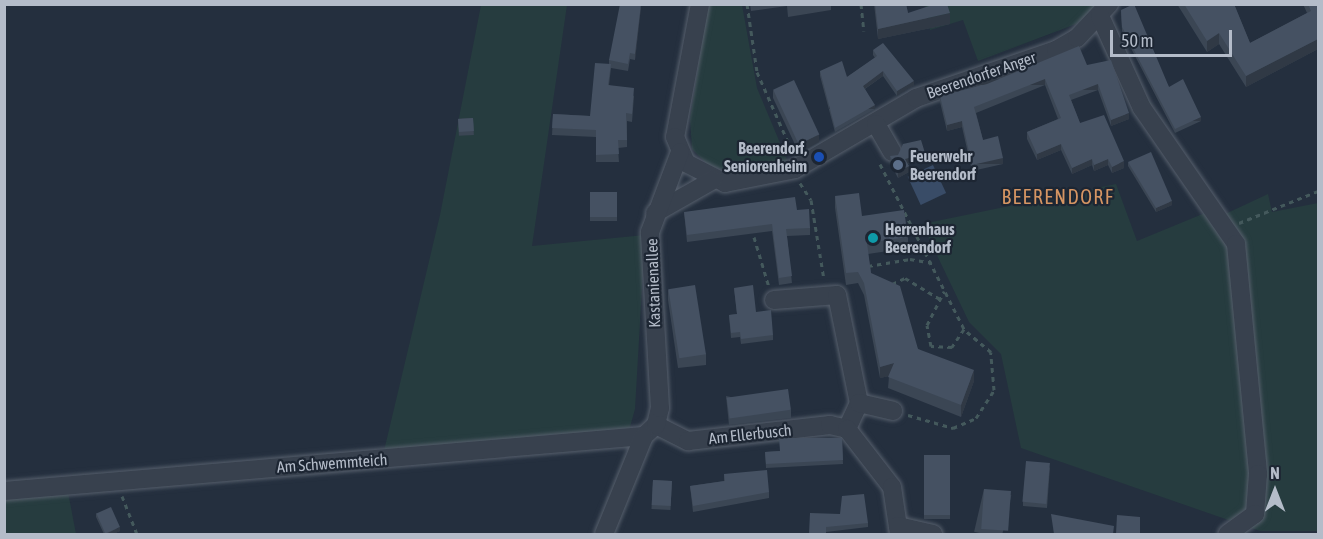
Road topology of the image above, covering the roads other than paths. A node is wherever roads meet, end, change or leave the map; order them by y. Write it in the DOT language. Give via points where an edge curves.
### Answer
graph roads {
  1 [pos="700,4"];
  2 [pos="1105,10"];
  3 [pos="876,124"];
  4 [pos="680,152"];
  5 [pos="885,156"];
  6 [pos="713,180"];
  7 [pos="655,213"];
  8 [pos="774,300"];
  9 [pos="859,403"];
  10 [pos="893,411"];
  11 [pos="847,429"];
  12 [pos="650,431"];
  13 [pos="4,491"];
  14 [pos="899,530"];
  15 [pos="604,534"];
  16 [pos="933,534"];
  17 [pos="1227,534"];
  1 -- 4 [label="street, Kastanienallee" via="675,137"];
  2 -- 3 [label="street, Beerendorfer Anger" via="1056,50 916,98"];
  2 -- 17 [label="street" via="1142,108 1236,244 1258,474 1255,514"];
  3 -- 5 [label="street"];
  3 -- 6 [label="street, Beerendorfer Anger" via="795,169 759,179"];
  4 -- 6 [label="street" via="696,172"];
  4 -- 7 [label="street, Kastanienallee"];
  6 -- 7 [label="street, Beerendorfer Anger"];
  7 -- 12 [label="street, Kastanienallee" via="650,232 660,408"];
  8 -- 9 [label="street" via="837,295"];
  9 -- 10 [label="street"];
  9 -- 11 [label="street"];
  11 -- 12 [label="street, Am Ellerbusch" via="830,425 688,441"];
  11 -- 14 [label="street" via="892,487"];
  12 -- 13 [label="street, Am Schwemmteich"];
  12 -- 15 [label="street, Kastanienallee"];
  14 -- 16 [label="street"];
}
